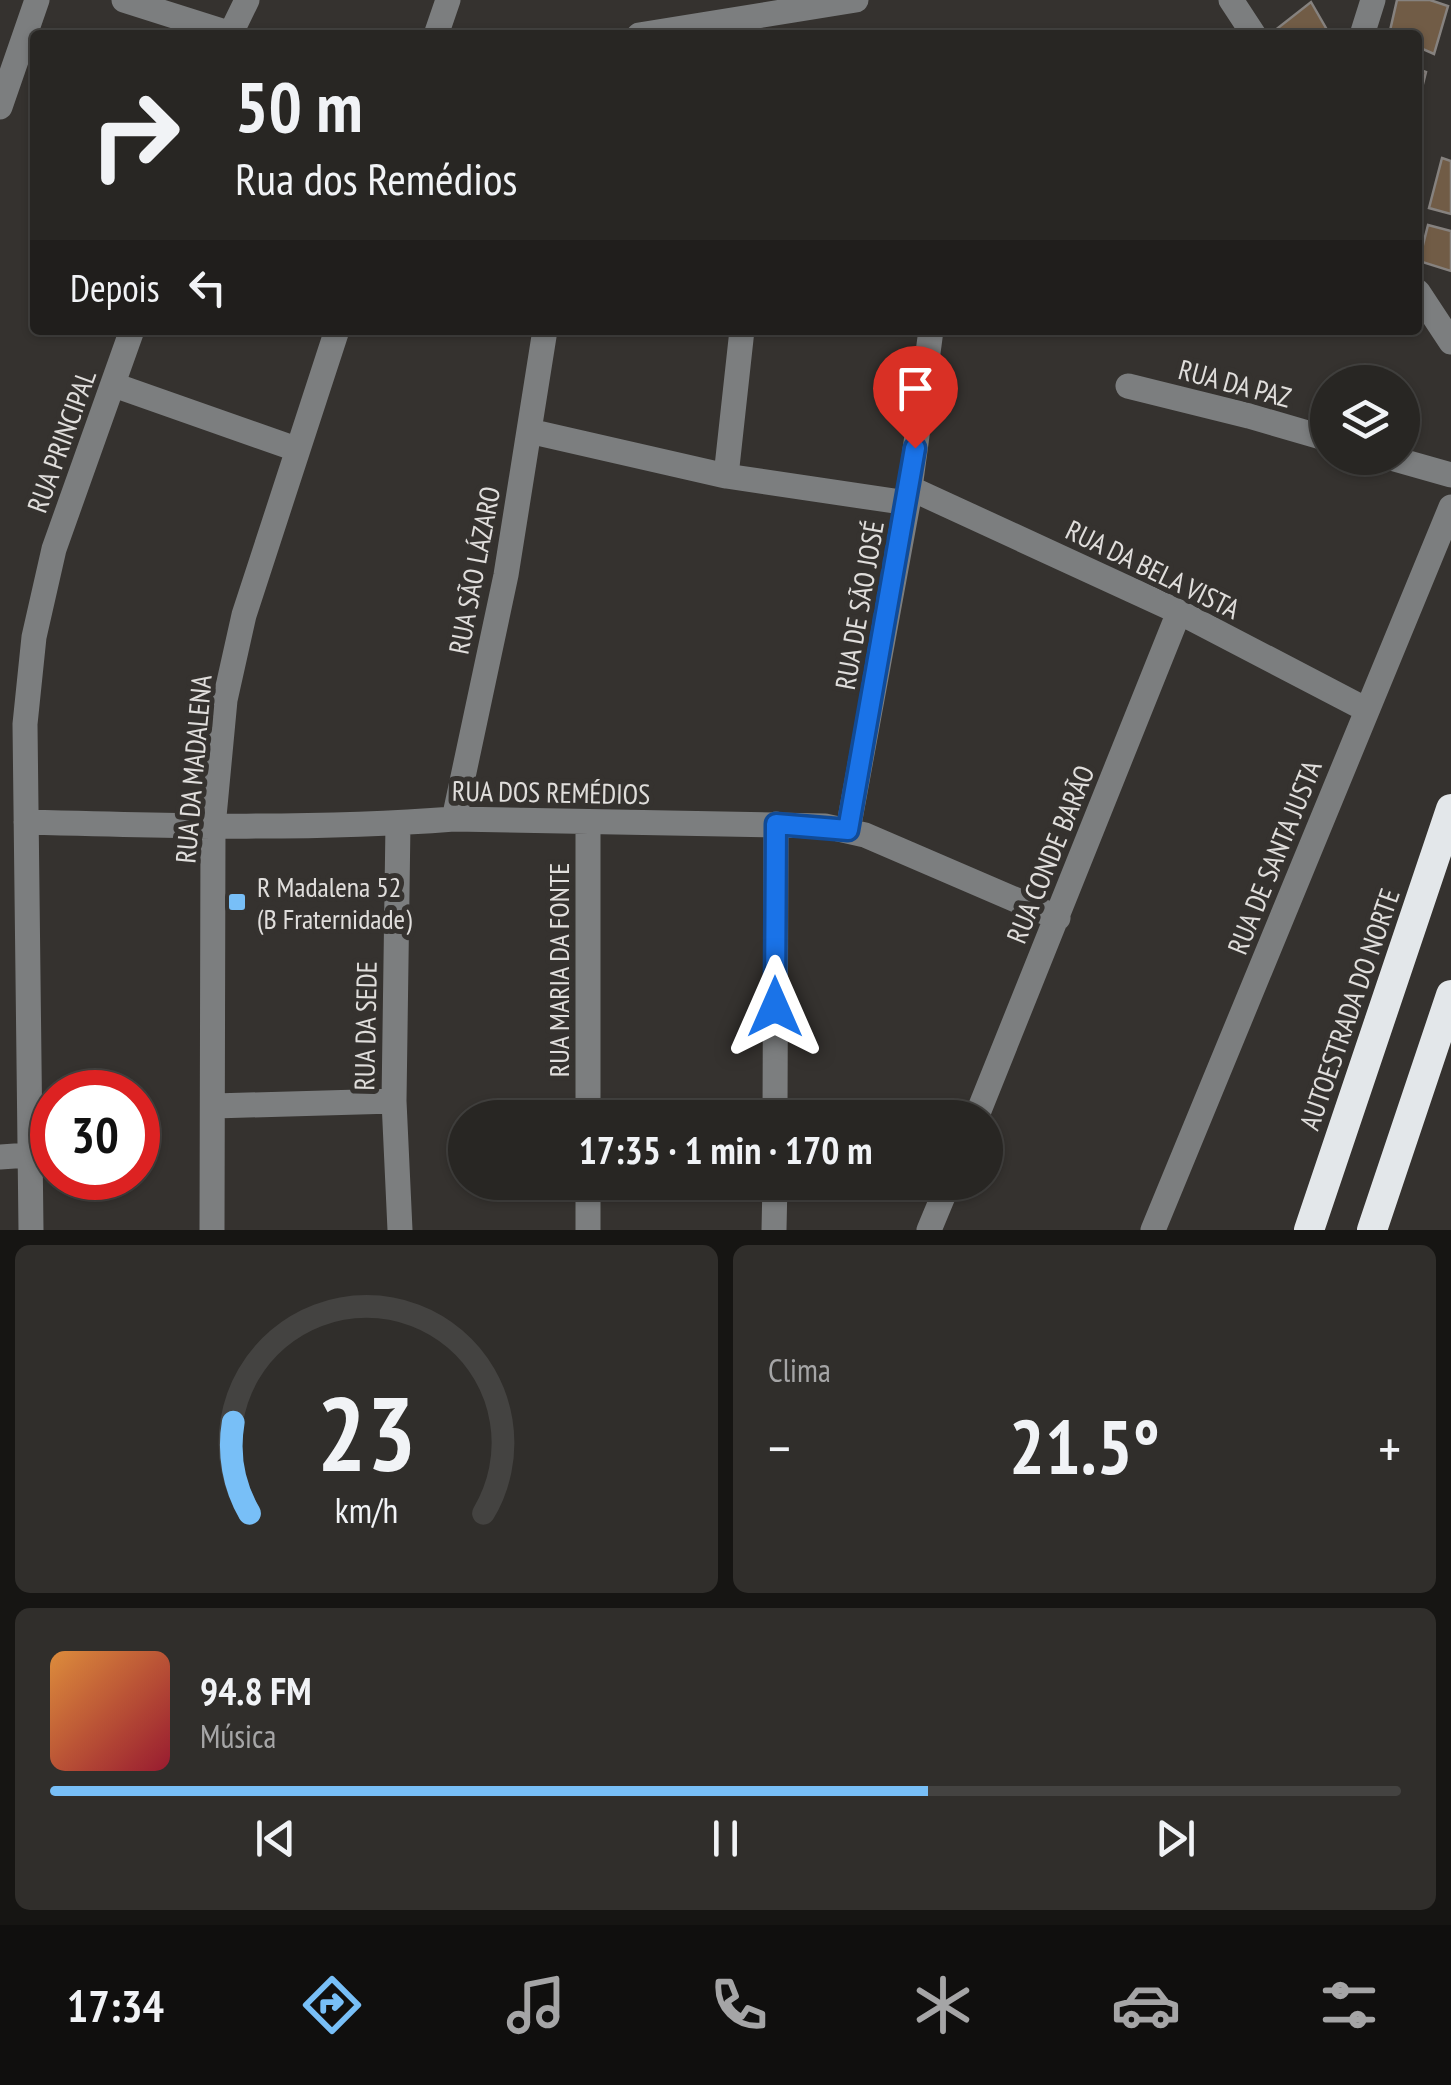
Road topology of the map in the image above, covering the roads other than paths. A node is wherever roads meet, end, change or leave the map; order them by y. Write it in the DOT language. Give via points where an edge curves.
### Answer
graph roads {
  1 [pos="36,0"];
  2 [pos="124,0"];
  3 [pos="247,0"];
  4 [pos="448,0"];
  5 [pos="856,0"];
  6 [pos="1231,0"];
  7 [pos="1373,0"];
  8 [pos="215,30"];
  9 [pos="232,30"];
  10 [pos="438,30"];
  11 [pos="670,30"];
  12 [pos="1251,30"];
  13 [pos="1364,30"];
  14 [pos="0,107"];
  15 [pos="1422,298"];
  16 [pos="130,335"];
  17 [pos="334,335"];
  18 [pos="544,335"];
  19 [pos="741,335"];
  20 [pos="930,335"];
  21 [pos="1451,342"];
  22 [pos="114,385"];
  23 [pos="1128,386"];
  24 [pos="529,430"];
  25 [pos="1310,434"];
  26 [pos="296,449"];
  27 [pos="1420,466"];
  28 [pos="1451,475"];
  29 [pos="726,476"];
  30 [pos="909,496"];
  31 [pos="1451,507"];
  32 [pos="1178,612"];
  33 [pos="1366,710"];
  34 [pos="12,723"];
  35 [pos="1451,809"];
  36 [pos="454,819"];
  37 [pos="26,822"];
  38 [pos="398,823"];
  39 [pos="588,823"];
  40 [pos="776,824"];
  41 [pos="213,827"];
  42 [pos="848,830"];
  43 [pos="1058,918"];
  44 [pos="1451,995"];
  45 [pos="588,1100"];
  46 [pos="775,1100"];
  47 [pos="983,1100"];
  48 [pos="394,1101"];
  49 [pos="214,1106"];
  50 [pos="30,1155"];
  51 [pos="0,1156"];
  52 [pos="31,1200"];
  53 [pos="588,1200"];
  54 [pos="774,1200"];
  55 [pos="942,1200"];
  56 [pos="31,1230"];
  57 [pos="212,1230"];
  58 [pos="400,1230"];
  59 [pos="588,1230"];
  60 [pos="774,1230"];
  61 [pos="930,1230"];
  62 [pos="1153,1230"];
  63 [pos="1309,1230"];
  64 [pos="1372,1230"];
  1 -- 14 [label="street"];
  2 -- 8 [label="street"];
  3 -- 9 [label="street"];
  4 -- 10 [label="street"];
  5 -- 11 [label="street"];
  6 -- 12 [label="street"];
  7 -- 13 [label="street"];
  15 -- 21 [label="street"];
  16 -- 22 [label="street, RUA PRINCIPAL"];
  17 -- 26 [label="street, RUA DA MADALENA"];
  18 -- 24 [label="street, RUA SÃO LÁZARO"];
  19 -- 29 [label="street"];
  20 -- 30 [label="street, RUA DE SÃO JOSÉ"];
  22 -- 26 [label="street"];
  22 -- 34 [label="street, RUA PRINCIPAL" via="54,549"];
  23 -- 25 [label="street, RUA DA PAZ"];
  24 -- 29 [label="street, RUA DA BELA VISTA"];
  24 -- 36 [label="street, RUA SÃO LÁZARO"];
  26 -- 41 [label="street, RUA DA MADALENA" via="225,700"];
  27 -- 28 [label="street"];
  29 -- 30 [label="street, RUA DA BELA VISTA"];
  30 -- 32 [label="street, RUA DA BELA VISTA"];
  30 -- 42 [label="street, RUA DE SÃO JOSÉ"];
  31 -- 33 [label="street, RUA DE SANTA JUSTA"];
  32 -- 33 [label="street, RUA DA BELA VISTA"];
  32 -- 43 [label="street, RUA CONDE BARÃO"];
  33 -- 62 [label="street, RUA DE SANTA JUSTA"];
  34 -- 37 [label="street, RUA PRINCIPAL"];
  35 -- 63 [label="highway, AUTOESTRADA DO NORTE"];
  36 -- 38 [label="street, RUA DOS REMÉDIOS"];
  36 -- 39 [label="street, RUA DOS REMÉDIOS"];
  37 -- 41 [label="street, RUA DOS REMÉDIOS"];
  37 -- 50 [label="street, RUA PRINCIPAL"];
  38 -- 41 [label="street, RUA DOS REMÉDIOS"];
  38 -- 48 [label="street, RUA DA SEDE"];
  39 -- 40 [label="street, RUA DOS REMÉDIOS"];
  39 -- 45 [label="street, RUA MARIA DA FONTE"];
  40 -- 42 [label="street, RUA DOS REMÉDIOS"];
  40 -- 46 [label="street"];
  41 -- 49 [label="street, RUA DA MADALENA"];
  42 -- 43 [label="street, RUA DOS REMÉDIOS"];
  43 -- 47 [label="street, RUA CONDE BARÃO"];
  44 -- 64 [label="highway"];
  48 -- 49 [label="street"];
  48 -- 58 [label="street, RUA DA SEDE"];
  49 -- 57 [label="street, RUA DA MADALENA"];
  50 -- 51 [label="street"];
  52 -- 56 [label="street, RUA PRINCIPAL"];
  53 -- 59 [label="street"];
  54 -- 60 [label="street"];
  55 -- 61 [label="street"];
}
